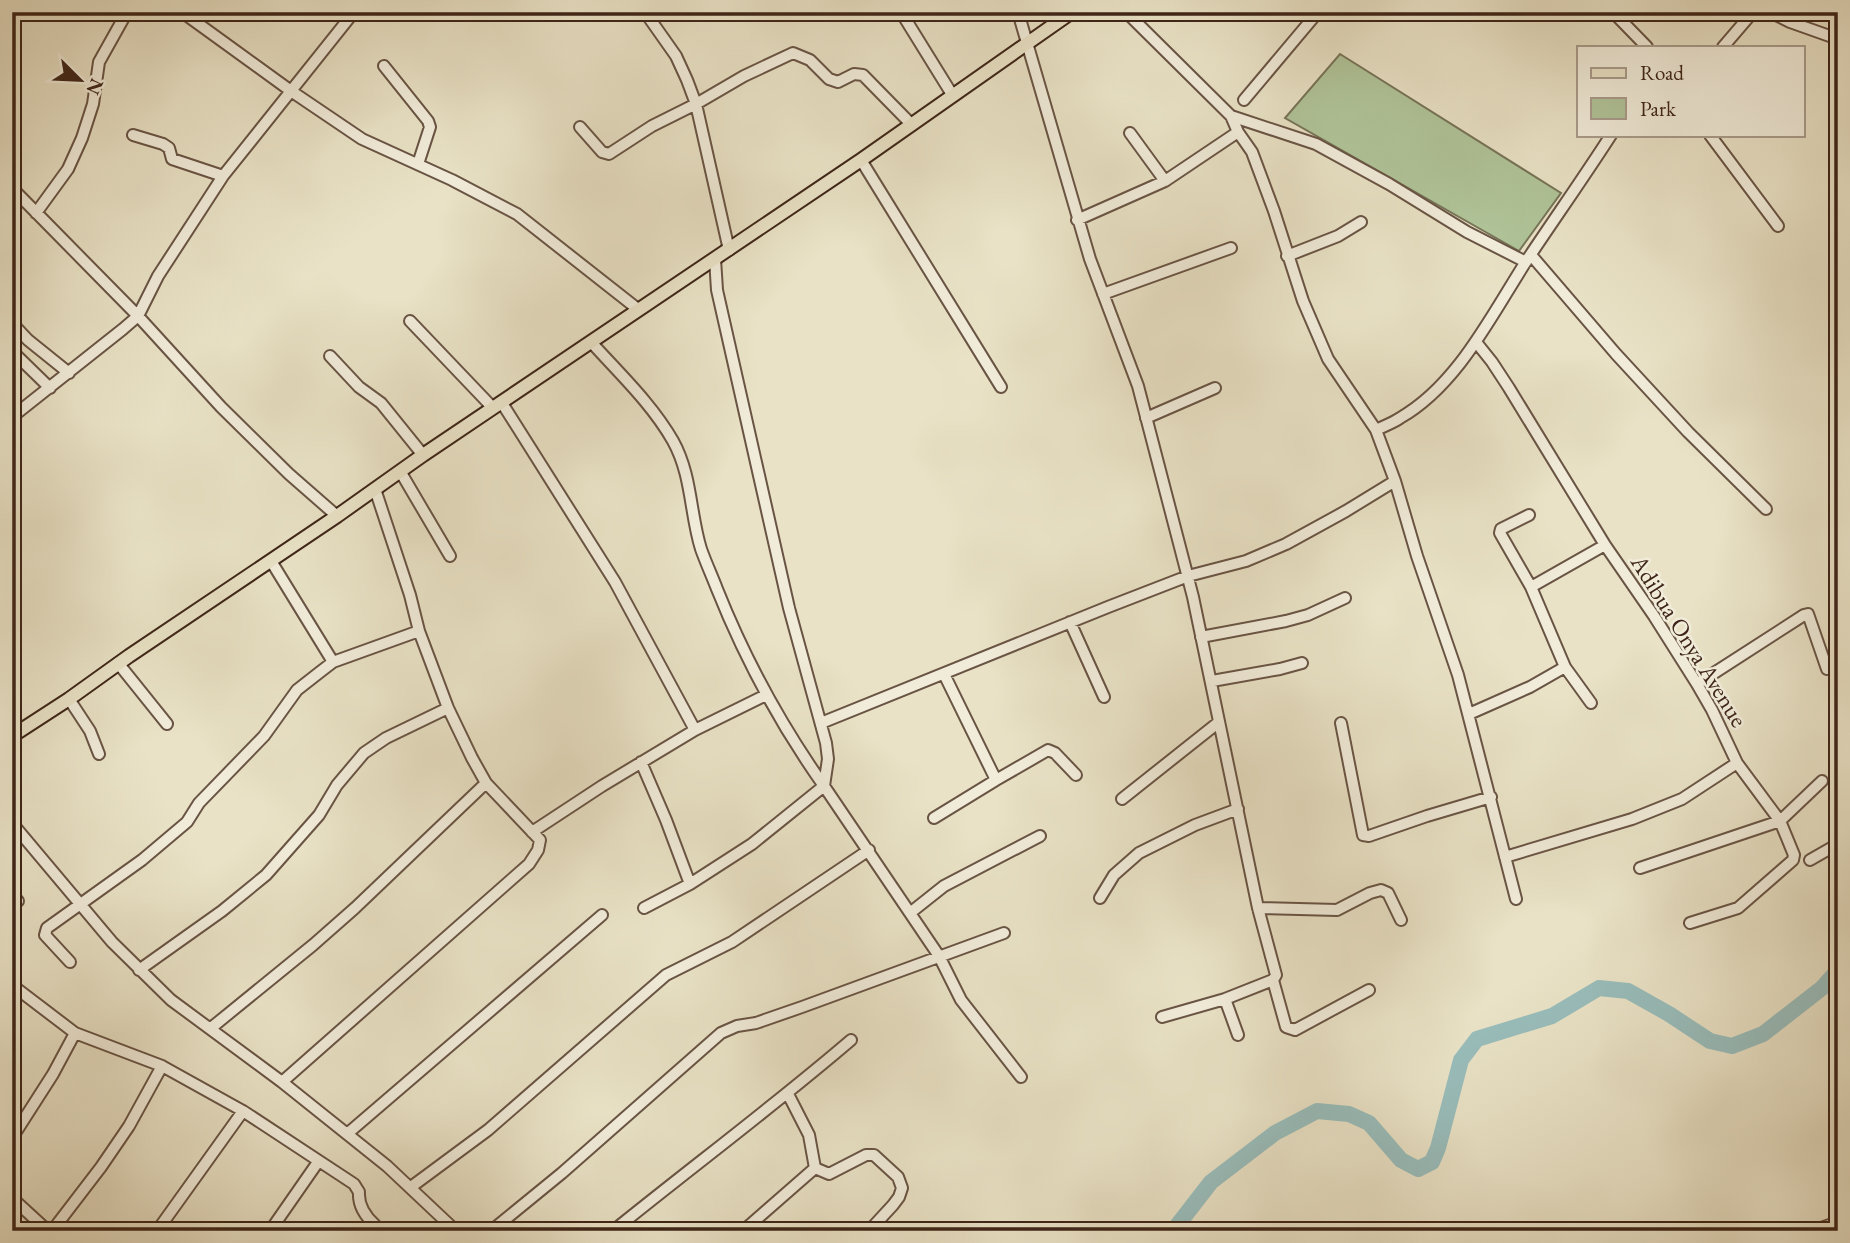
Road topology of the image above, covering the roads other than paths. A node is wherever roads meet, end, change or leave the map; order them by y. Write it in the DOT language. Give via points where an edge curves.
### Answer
graph roads {
  1 [pos="127,12"];
  2 [pos="182,12"];
  3 [pos="354,12"];
  4 [pos="645,12"];
  5 [pos="901,12"];
  6 [pos="1018,12"];
  7 [pos="1072,12"];
  8 [pos="1126,12"];
  9 [pos="1613,12"];
  10 [pos="1754,12"];
  11 [pos="1770,12"];
  12 [pos="1312,14"];
  13 [pos="1838,39"];
  14 [pos="1028,44"];
  15 [pos="1646,46"];
  16 [pos="1724,46"];
  17 [pos="384,66"];
  18 [pos="291,91"];
  19 [pos="953,96"];
  20 [pos="1244,100"];
  21 [pos="696,104"];
  22 [pos="1231,116"];
  23 [pos="912,125"];
  24 [pos="580,127"];
  25 [pos="1238,132"];
  26 [pos="1130,133"];
  27 [pos="133,135"];
  28 [pos="1610,136"];
  29 [pos="1711,136"];
  30 [pos="861,160"];
  31 [pos="418,164"];
  32 [pos="223,176"];
  33 [pos="1165,181"];
  34 [pos="12,188"];
  35 [pos="36,213"];
  36 [pos="1077,220"];
  37 [pos="1361,222"];
  38 [pos="1778,226"];
  39 [pos="1231,248"];
  40 [pos="729,250"];
  41 [pos="1287,256"];
  42 [pos="1529,258"];
  43 [pos="715,259"];
  44 [pos="1103,294"];
  45 [pos="639,310"];
  46 [pos="138,316"];
  47 [pos="410,321"];
  48 [pos="12,323"];
  49 [pos="591,342"];
  50 [pos="1476,342"];
  51 [pos="12,351"];
  52 [pos="330,356"];
  53 [pos="69,373"];
  54 [pos="1001,387"];
  55 [pos="50,388"];
  56 [pos="1215,388"];
  57 [pos="498,406"];
  58 [pos="12,417"];
  59 [pos="1146,418"];
  60 [pos="1376,430"];
  61 [pos="423,455"];
  62 [pos="400,471"];
  63 [pos="1395,481"];
  64 [pos="375,489"];
  65 [pos="1766,509"];
  66 [pos="1529,515"];
  67 [pos="337,516"];
  68 [pos="1605,545"];
  69 [pos="450,556"];
  70 [pos="271,561"];
  71 [pos="1188,576"];
  72 [pos="1531,587"];
  73 [pos="1345,598"];
  74 [pos="1070,622"];
  75 [pos="419,631"];
  76 [pos="1201,637"];
  77 [pos="333,662"];
  78 [pos="118,663"];
  79 [pos="1302,663"];
  80 [pos="1565,667"];
  81 [pos="1827,669"];
  82 [pos="944,674"];
  83 [pos="1212,681"];
  84 [pos="1697,684"];
  85 [pos="766,695"];
  86 [pos="1104,697"];
  87 [pos="69,699"];
  88 [pos="1591,703"];
  89 [pos="448,708"];
  90 [pos="1469,714"];
  91 [pos="1219,722"];
  92 [pos="821,723"];
  93 [pos="1341,723"];
  94 [pos="167,724"];
  95 [pos="695,730"];
  96 [pos="12,736"];
  97 [pos="99,754"];
  98 [pos="641,762"];
  99 [pos="1737,763"];
  100 [pos="1076,775"];
  101 [pos="996,780"];
  102 [pos="1822,781"];
  103 [pos="486,783"];
  104 [pos="824,786"];
  105 [pos="1490,797"];
  106 [pos="1122,799"];
  107 [pos="1238,809"];
  108 [pos="934,818"];
  109 [pos="1780,821"];
  110 [pos="12,823"];
  111 [pos="531,832"];
  112 [pos="1040,835"];
  113 [pos="1838,844"];
  114 [pos="869,850"];
  115 [pos="1505,857"];
  116 [pos="1810,860"];
  117 [pos="1640,868"];
  118 [pos="690,884"];
  119 [pos="1100,898"];
  120 [pos="1516,899"];
  121 [pos="79,903"];
  122 [pos="644,908"];
  123 [pos="1258,908"];
  124 [pos="911,913"];
  125 [pos="602,915"];
  126 [pos="1401,920"];
  127 [pos="1690,923"];
  128 [pos="1004,933"];
  129 [pos="939,956"];
  130 [pos="69,962"];
  131 [pos="139,970"];
  132 [pos="1273,980"];
  133 [pos="12,985"];
  134 [pos="1370,990"];
  135 [pos="1225,999"];
  136 [pos="1162,1017"];
  137 [pos="211,1028"];
  138 [pos="75,1033"];
  139 [pos="1238,1035"];
  140 [pos="851,1040"];
  141 [pos="162,1066"];
  142 [pos="1021,1077"];
  143 [pos="282,1082"];
  144 [pos="788,1094"];
  145 [pos="243,1111"];
  146 [pos="347,1134"];
  147 [pos="12,1138"];
  148 [pos="318,1162"];
  149 [pos="815,1167"];
  150 [pos="411,1187"];
  151 [pos="12,1198"];
  152 [pos="1838,1222"];
  153 [pos="50,1231"];
  154 [pos="158,1231"];
  155 [pos="270,1231"];
  156 [pos="374,1231"];
  157 [pos="456,1231"];
  158 [pos="491,1231"];
  159 [pos="613,1231"];
  160 [pos="743,1231"];
  161 [pos="869,1231"];
  162 [pos="1812,1231"];
  1 -- 35 [label="street" via="99,62 93,104 68,169"];
  2 -- 18 [label="street"];
  3 -- 18 [label="street"];
  4 -- 21 [label="street" via="676,56"];
  5 -- 19 [label="street"];
  6 -- 14 [label="street"];
  7 -- 14 [label="main road"];
  8 -- 22 [label="street"];
  9 -- 15 [label="street"];
  10 -- 16 [label="street"];
  11 -- 13 [label="street"];
  12 -- 20 [label="street"];
  14 -- 19 [label="main road"];
  14 -- 36 [label="street"];
  17 -- 31 [label="street" via="428,121"];
  18 -- 31 [label="street" via="362,139"];
  18 -- 32 [label="street"];
  19 -- 23 [label="main road"];
  21 -- 23 [label="street" via="793,53 838,82 863,75"];
  21 -- 24 [label="street" via="609,154"];
  21 -- 40 [label="street"];
  22 -- 25 [label="street"];
  22 -- 42 [label="street" via="1316,144 1467,232"];
  23 -- 30 [label="main road"];
  25 -- 33 [label="street"];
  25 -- 41 [label="street" via="1260,172"];
  26 -- 33 [label="street"];
  27 -- 32 [label="street" via="169,148 172,159"];
  28 -- 42 [label="street"];
  29 -- 38 [label="street"];
  30 -- 40 [label="main road"];
  30 -- 54 [label="street"];
  31 -- 45 [label="street" via="517,215"];
  32 -- 46 [label="street" via="158,276"];
  33 -- 36 [label="street"];
  34 -- 35 [label="street"];
  35 -- 46 [label="street"];
  36 -- 44 [label="street"];
  37 -- 41 [label="street"];
  39 -- 44 [label="street"];
  40 -- 43 [label="main road"];
  41 -- 60 [label="street" via="1328,359"];
  42 -- 50 [label="street"];
  42 -- 65 [label="street" via="1688,432"];
  43 -- 45 [label="main road"];
  43 -- 92 [label="street" via="717,290 789,608"];
  44 -- 59 [label="street"];
  45 -- 49 [label="main road"];
  46 -- 53 [label="street"];
  46 -- 67 [label="street" via="221,407"];
  47 -- 57 [label="street"];
  48 -- 53 [label="street"];
  49 -- 57 [label="main road"];
  49 -- 85 [label="street" via="648,405 674,442 689,485 701,548"];
  50 -- 60 [label="street" via="1422,403"];
  50 -- 68 [label="street, Adibua Onya Avenue"];
  51 -- 55 [label="street"];
  52 -- 61 [label="street" via="381,403"];
  53 -- 55 [label="street"];
  55 -- 58 [label="street"];
  56 -- 59 [label="street"];
  57 -- 61 [label="main road"];
  57 -- 95 [label="street" via="615,582"];
  59 -- 71 [label="street"];
  60 -- 63 [label="street"];
  61 -- 62 [label="main road"];
  62 -- 64 [label="main road"];
  62 -- 69 [label="street"];
  63 -- 71 [label="street" via="1286,544 1246,561"];
  63 -- 90 [label="street"];
  64 -- 67 [label="main road"];
  64 -- 75 [label="street"];
  66 -- 72 [label="street" via="1500,533"];
  67 -- 70 [label="main road"];
  68 -- 72 [label="street"];
  68 -- 84 [label="street, Adibua Onya Avenue"];
  70 -- 77 [label="street"];
  70 -- 78 [label="main road"];
  71 -- 74 [label="street"];
  71 -- 76 [label="street"];
  72 -- 80 [label="street"];
  73 -- 76 [label="street" via="1286,621"];
  74 -- 82 [label="street"];
  74 -- 86 [label="street"];
  75 -- 77 [label="street"];
  75 -- 89 [label="street"];
  76 -- 83 [label="street"];
  77 -- 121 [label="street" via="297,690 264,736 199,803 187,822"];
  78 -- 87 [label="main road"];
  78 -- 94 [label="street"];
  79 -- 83 [label="street"];
  80 -- 88 [label="street"];
  80 -- 90 [label="street"];
  81 -- 84 [label="street" via="1808,614"];
  82 -- 92 [label="street"];
  82 -- 101 [label="street"];
  83 -- 91 [label="street"];
  84 -- 99 [label="street, Adibua Onya Avenue"];
  85 -- 95 [label="street"];
  85 -- 104 [label="street"];
  87 -- 96 [label="main road"];
  87 -- 97 [label="street"];
  89 -- 103 [label="street"];
  89 -- 131 [label="street" via="364,753 319,815 266,875"];
  90 -- 105 [label="street"];
  91 -- 106 [label="street"];
  91 -- 107 [label="street"];
  92 -- 104 [label="street" via="828,759"];
  93 -- 105 [label="street" via="1363,835"];
  95 -- 98 [label="street"];
  98 -- 111 [label="street"];
  98 -- 118 [label="street"];
  99 -- 109 [label="street, Adibua Onya Avenue"];
  99 -- 115 [label="street" via="1682,799"];
  100 -- 101 [label="street" via="1048,750"];
  101 -- 108 [label="street"];
  102 -- 109 [label="street"];
  103 -- 111 [label="street"];
  103 -- 137 [label="street" via="355,908"];
  104 -- 114 [label="street"];
  104 -- 118 [label="street" via="752,844"];
  105 -- 115 [label="street"];
  107 -- 119 [label="street" via="1139,853 1114,875"];
  107 -- 123 [label="street"];
  109 -- 117 [label="street"];
  109 -- 127 [label="street, Adibua Onya Avenue" via="1793,860 1738,908"];
  110 -- 121 [label="street"];
  111 -- 143 [label="street" via="540,839 528,864"];
  112 -- 124 [label="street" via="944,887"];
  113 -- 116 [label="street"];
  114 -- 124 [label="street"];
  114 -- 150 [label="street" via="732,942 666,975 488,1130"];
  115 -- 120 [label="street"];
  118 -- 122 [label="street"];
  121 -- 130 [label="street" via="45,931"];
  121 -- 131 [label="street"];
  123 -- 126 [label="street" via="1337,910 1381,890 1388,893"];
  123 -- 132 [label="street" via="1276,975"];
  124 -- 129 [label="street"];
  125 -- 146 [label="street"];
  128 -- 129 [label="street"];
  129 -- 142 [label="street" via="961,1000"];
  129 -- 158 [label="street" via="722,1033"];
  131 -- 137 [label="street"];
  132 -- 134 [label="street" via="1286,1027 1295,1030"];
  132 -- 135 [label="street"];
  133 -- 138 [label="street"];
  135 -- 136 [label="street"];
  135 -- 139 [label="street"];
  137 -- 143 [label="street"];
  138 -- 141 [label="street"];
  138 -- 147 [label="street"];
  140 -- 144 [label="street"];
  141 -- 145 [label="street"];
  141 -- 153 [label="street" via="101,1167"];
  143 -- 146 [label="street"];
  144 -- 149 [label="street" via="809,1135"];
  144 -- 159 [label="street"];
  145 -- 148 [label="street"];
  145 -- 154 [label="street"];
  146 -- 150 [label="street"];
  148 -- 155 [label="street"];
  148 -- 156 [label="street" via="354,1184"];
  149 -- 160 [label="street"];
  149 -- 161 [label="street" via="829,1174 874,1155 898,1177 899,1197"];
  150 -- 157 [label="street"];
  151 -- 153 [label="street"];
  152 -- 162 [label="street"];
}
